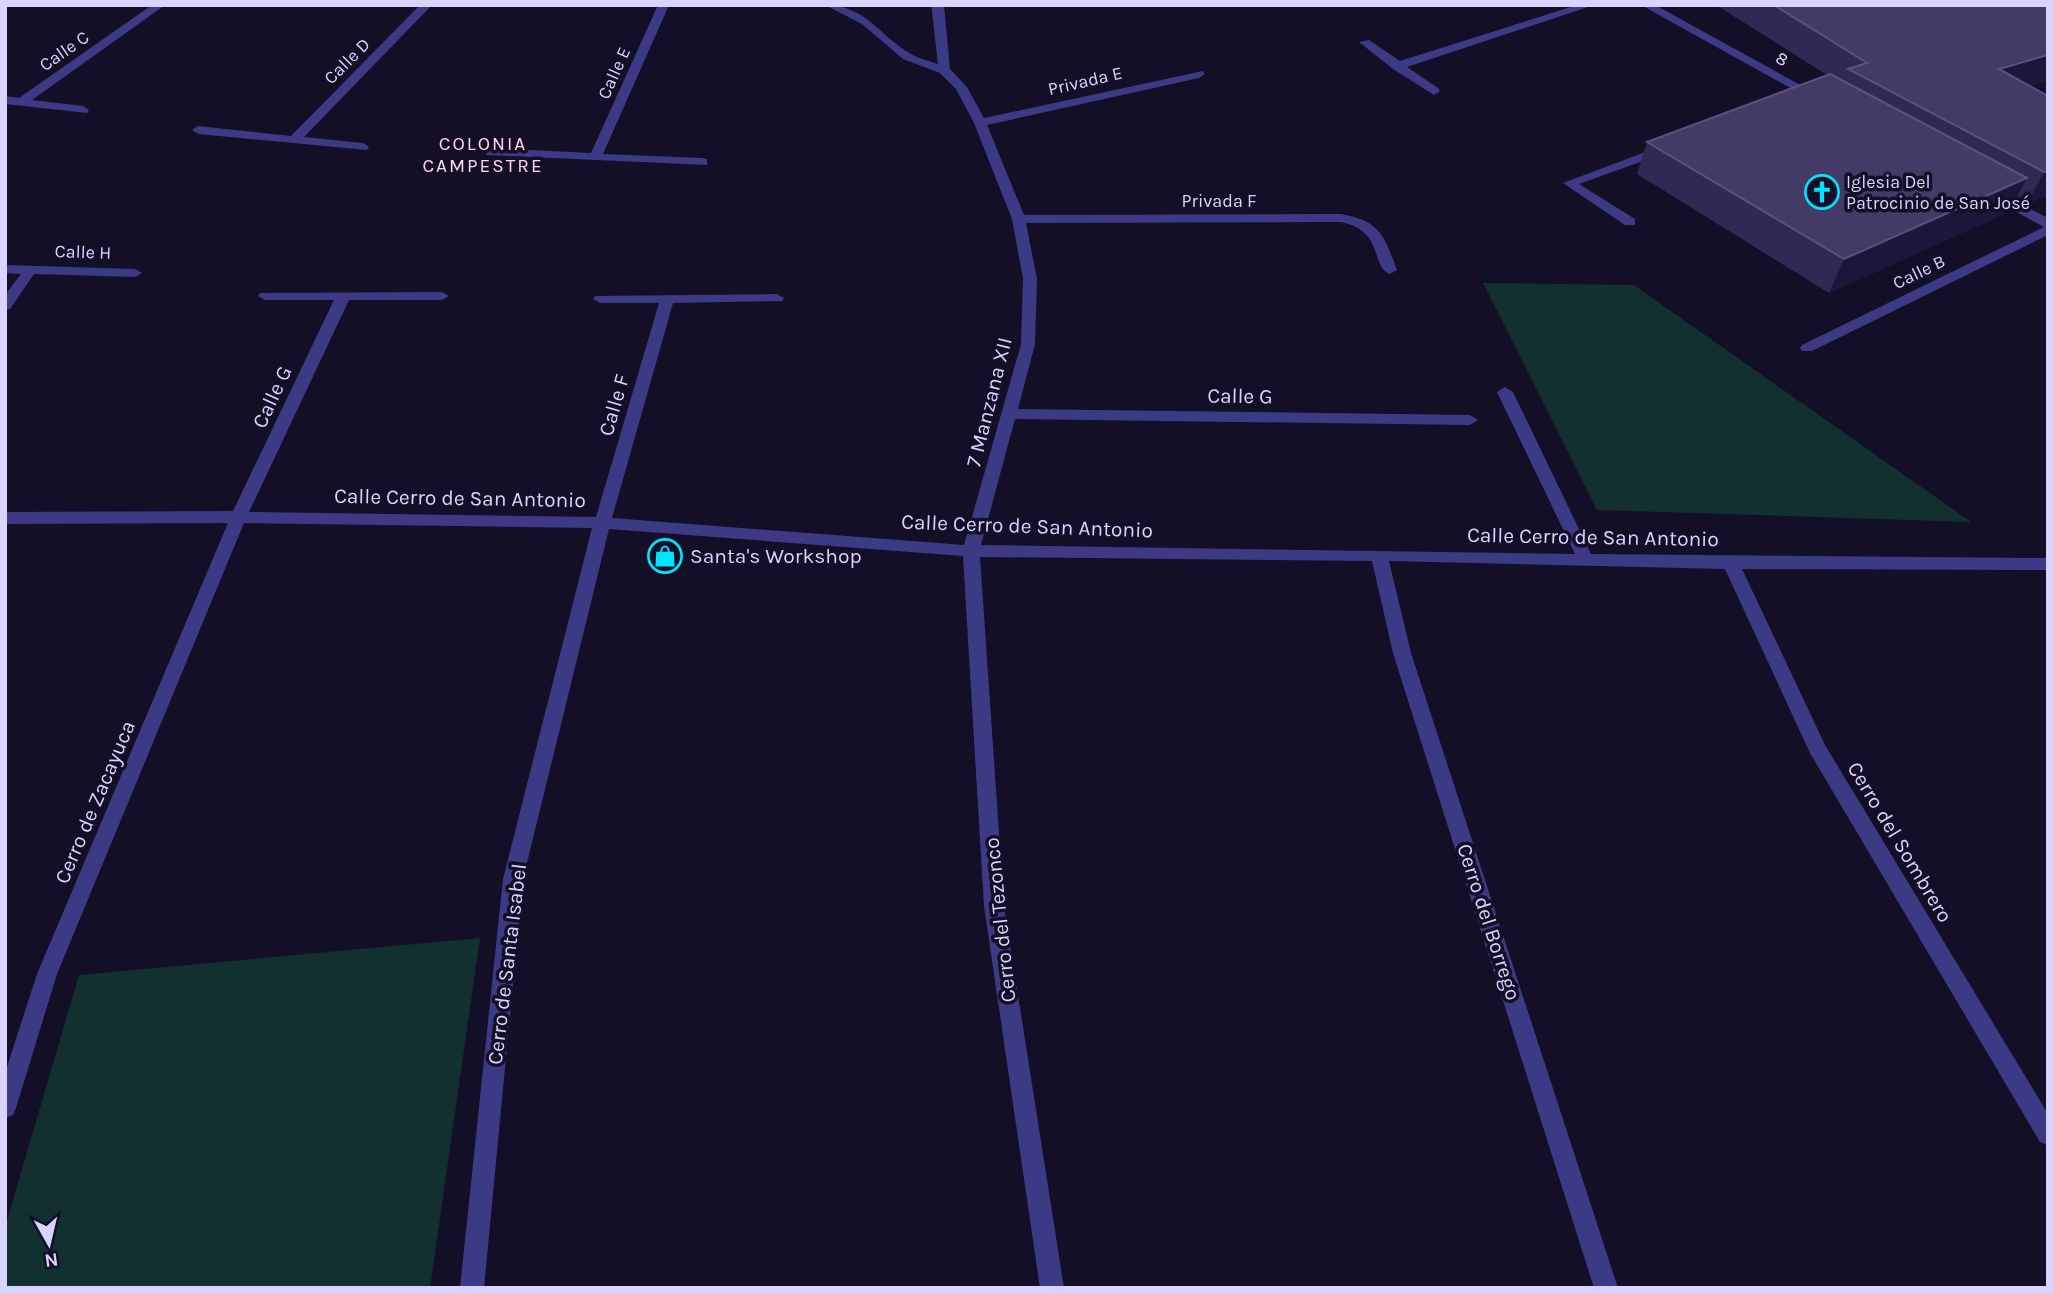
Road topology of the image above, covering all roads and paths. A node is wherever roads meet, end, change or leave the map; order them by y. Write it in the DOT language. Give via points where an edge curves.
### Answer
graph roads {
  1 [pos="160,5"];
  2 [pos="427,5"];
  3 [pos="664,5"];
  4 [pos="830,5"];
  5 [pos="938,5"];
  6 [pos="1589,5"];
  7 [pos="1646,5"];
  8 [pos="1365,42"];
  9 [pos="1397,66"];
  10 [pos="944,70"];
  11 [pos="1199,74"];
  12 [pos="1434,91"];
  13 [pos="1812,99"];
  14 [pos="5,100"];
  15 [pos="22,102"];
  16 [pos="83,110"];
  17 [pos="980,123"];
  18 [pos="198,130"];
  19 [pos="293,141"];
  20 [pos="1671,146"];
  21 [pos="363,147"];
  22 [pos="490,152"];
  23 [pos="596,155"];
  24 [pos="702,162"];
  25 [pos="1977,185"];
  26 [pos="1018,219"];
  27 [pos="1630,222"];
  28 [pos="2048,223"];
  29 [pos="2048,230"];
  30 [pos="5,269"];
  31 [pos="30,270"];
  32 [pos="1390,270"];
  33 [pos="135,273"];
  34 [pos="344,295"];
  35 [pos="265,296"];
  36 [pos="442,296"];
  37 [pos="667,298"];
  38 [pos="777,298"];
  39 [pos="600,299"];
  40 [pos="5,306"];
  41 [pos="1807,348"];
  42 [pos="1505,392"];
  43 [pos="1010,414"];
  44 [pos="1469,420"];
  45 [pos="239,517"];
  46 [pos="5,518"];
  47 [pos="602,523"];
  48 [pos="971,551"];
  49 [pos="1379,555"];
  50 [pos="1585,558"];
  51 [pos="1731,563"];
  52 [pos="2048,564"];
  53 [pos="5,1108"];
  54 [pos="2048,1135"];
  55 [pos="472,1288"];
  56 [pos="1052,1288"];
  57 [pos="1606,1288"];
  1 -- 15 [label="street, Calle C"];
  2 -- 19 [label="street, Calle D"];
  3 -- 23 [label="street, Calle E"];
  4 -- 10 [label="street" via="866,22 907,57"];
  5 -- 10 [label="street"];
  6 -- 9 [label="street"];
  7 -- 13 [label="street, 8"];
  8 -- 9 [label="street"];
  9 -- 12 [label="street"];
  10 -- 17 [label="street, 7 Manzana XII" via="961,87"];
  11 -- 17 [label="street, Privada E"];
  14 -- 15 [label="street, Calle C"];
  15 -- 16 [label="street, Calle C"];
  17 -- 26 [label="street, 7 Manzana XII"];
  18 -- 19 [label="street"];
  19 -- 21 [label="street"];
  20 -- 27 [label="street" via="1569,183"];
  22 -- 23 [label="street"];
  23 -- 24 [label="street"];
  25 -- 28 [label="street"];
  26 -- 32 [label="street, Privada F" via="1341,218 1361,221 1374,230"];
  26 -- 43 [label="street, 7 Manzana XII" via="1030,279 1028,344"];
  29 -- 41 [label="street, Calle B"];
  30 -- 31 [label="street, Calle H"];
  31 -- 33 [label="street, Calle H"];
  31 -- 40 [label="street, Calle H"];
  34 -- 35 [label="street"];
  34 -- 36 [label="street"];
  34 -- 45 [label="street, Calle G"];
  37 -- 38 [label="street"];
  37 -- 39 [label="street"];
  37 -- 47 [label="street, Calle F"];
  42 -- 50 [label="street"];
  43 -- 44 [label="street, Calle G"];
  43 -- 48 [label="street, 7 Manzana XII"];
  45 -- 46 [label="street, Calle Cerro de San Antonio"];
  45 -- 47 [label="street, Calle Cerro de San Antonio"];
  45 -- 53 [label="street, Cerro de Zacayuca" via="47,974"];
  47 -- 48 [label="street, Calle Cerro de San Antonio"];
  47 -- 55 [label="street, Cerro de Santa Isabel" via="513,879"];
  48 -- 49 [label="street, Calle Cerro de San Antonio"];
  48 -- 56 [label="street, Cerro del Tezonco" via="994,906"];
  49 -- 50 [label="street, Calle Cerro de San Antonio"];
  49 -- 57 [label="street, Cerro del Borrego" via="1402,653"];
  50 -- 51 [label="street, Calle Cerro de San Antonio"];
  51 -- 52 [label="street, Calle Cerro de San Antonio"];
  51 -- 54 [label="street, Cerro del Sombrero" via="1817,748"];
}
